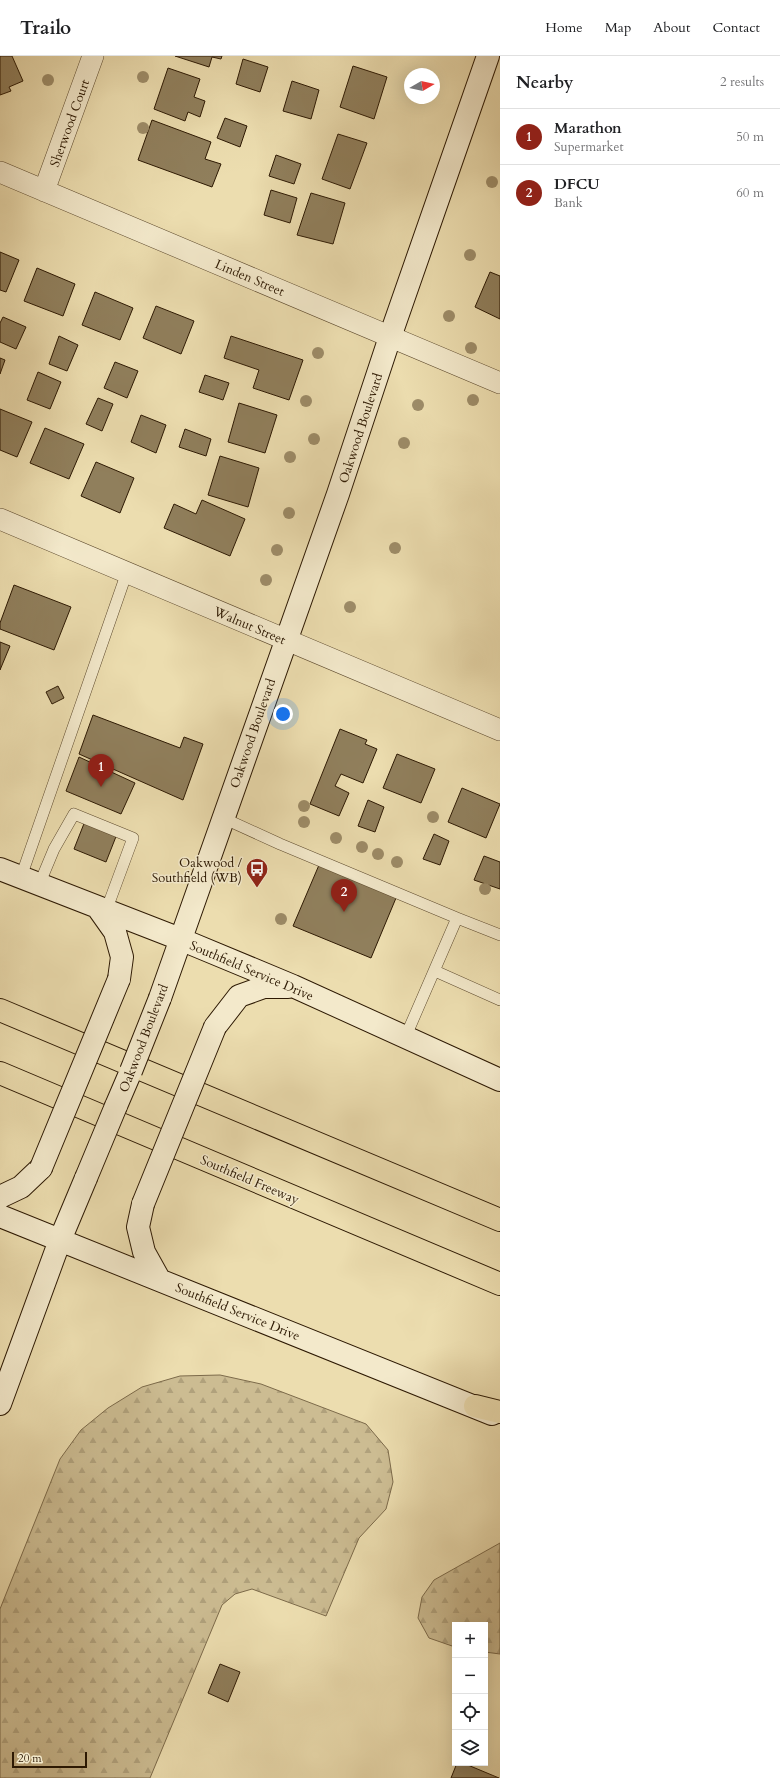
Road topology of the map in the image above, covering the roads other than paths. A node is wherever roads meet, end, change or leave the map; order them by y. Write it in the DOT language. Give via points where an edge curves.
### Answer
graph roads {
  1 [pos="93,56"];
  2 [pos="488,56"];
  3 [pos="0,172"];
  4 [pos="44,191"];
  5 [pos="390,337"];
  6 [pos="500,383"];
  7 [pos="0,519"];
  8 [pos="127,572"];
  9 [pos="285,640"];
  10 [pos="500,730"];
  11 [pos="223,818"];
  12 [pos="0,869"];
  13 [pos="30,881"];
  14 [pos="102,909"];
  15 [pos="457,918"];
  16 [pos="500,935"];
  17 [pos="180,939"];
  18 [pos="435,971"];
  19 [pos="293,986"];
  20 [pos="500,1000"];
  21 [pos="0,1010"];
  22 [pos="405,1038"];
  23 [pos="0,1073"];
  24 [pos="500,1080"];
  25 [pos="0,1197"];
  26 [pos="0,1216"];
  27 [pos="500,1220"];
  28 [pos="60,1240"];
  29 [pos="158,1279"];
  30 [pos="500,1284"];
  31 [pos="0,1404"];
  32 [pos="475,1406"];
  33 [pos="500,1412"];
  34 [pos="500,1418"];
  1 -- 4 [label="street, Sherwood Court"];
  2 -- 5 [label="main road, Oakwood Boulevard"];
  3 -- 4 [label="street, Linden Street"];
  4 -- 5 [label="street, Linden Street"];
  5 -- 6 [label="street, Linden Street"];
  5 -- 9 [label="main road, Oakwood Boulevard" via="338,494"];
  7 -- 8 [label="street, Walnut Street"];
  8 -- 9 [label="street, Walnut Street"];
  8 -- 13 [label="lane"];
  9 -- 10 [label="street, Walnut Street"];
  9 -- 11 [label="main road, Oakwood Boulevard"];
  11 -- 15 [label="lane"];
  11 -- 17 [label="main road, Oakwood Boulevard"];
  12 -- 13 [label="main road, Southfield Service Drive"];
  13 -- 14 [label="main road, Southfield Service Drive"];
  13 -- 14 [label="lane" via="54,849 74,814 133,838"];
  14 -- 17 [label="main road, Southfield Service Drive"];
  14 -- 25 [label="main road, bridge" via="115,932 122,957 119,979 41,1168 21,1187"];
  15 -- 16 [label="lane"];
  15 -- 18 [label="lane"];
  17 -- 19 [label="main road, Southfield Service Drive"];
  17 -- 28 [label="main road, Oakwood Boulevard, bridge" via="160,998"];
  18 -- 20 [label="lane"];
  18 -- 22 [label="lane"];
  19 -- 22 [label="main road, Southfield Service Drive"];
  19 -- 29 [label="main road, bridge" via="264,987 239,996 215,1027 143,1204 138,1227 144,1252"];
  21 -- 27 [label="highway"];
  22 -- 24 [label="main road, Southfield Service Drive"];
  23 -- 30 [label="highway, Southfield Freeway"];
  26 -- 28 [label="main road, Southfield Service Drive"];
  28 -- 29 [label="main road, Southfield Service Drive"];
  28 -- 31 [label="main road, Oakwood Boulevard"];
  29 -- 32 [label="main road, Southfield Service Drive"];
  32 -- 33 [label="highway"];
  32 -- 34 [label="main road, Southfield Service Drive"];
}
